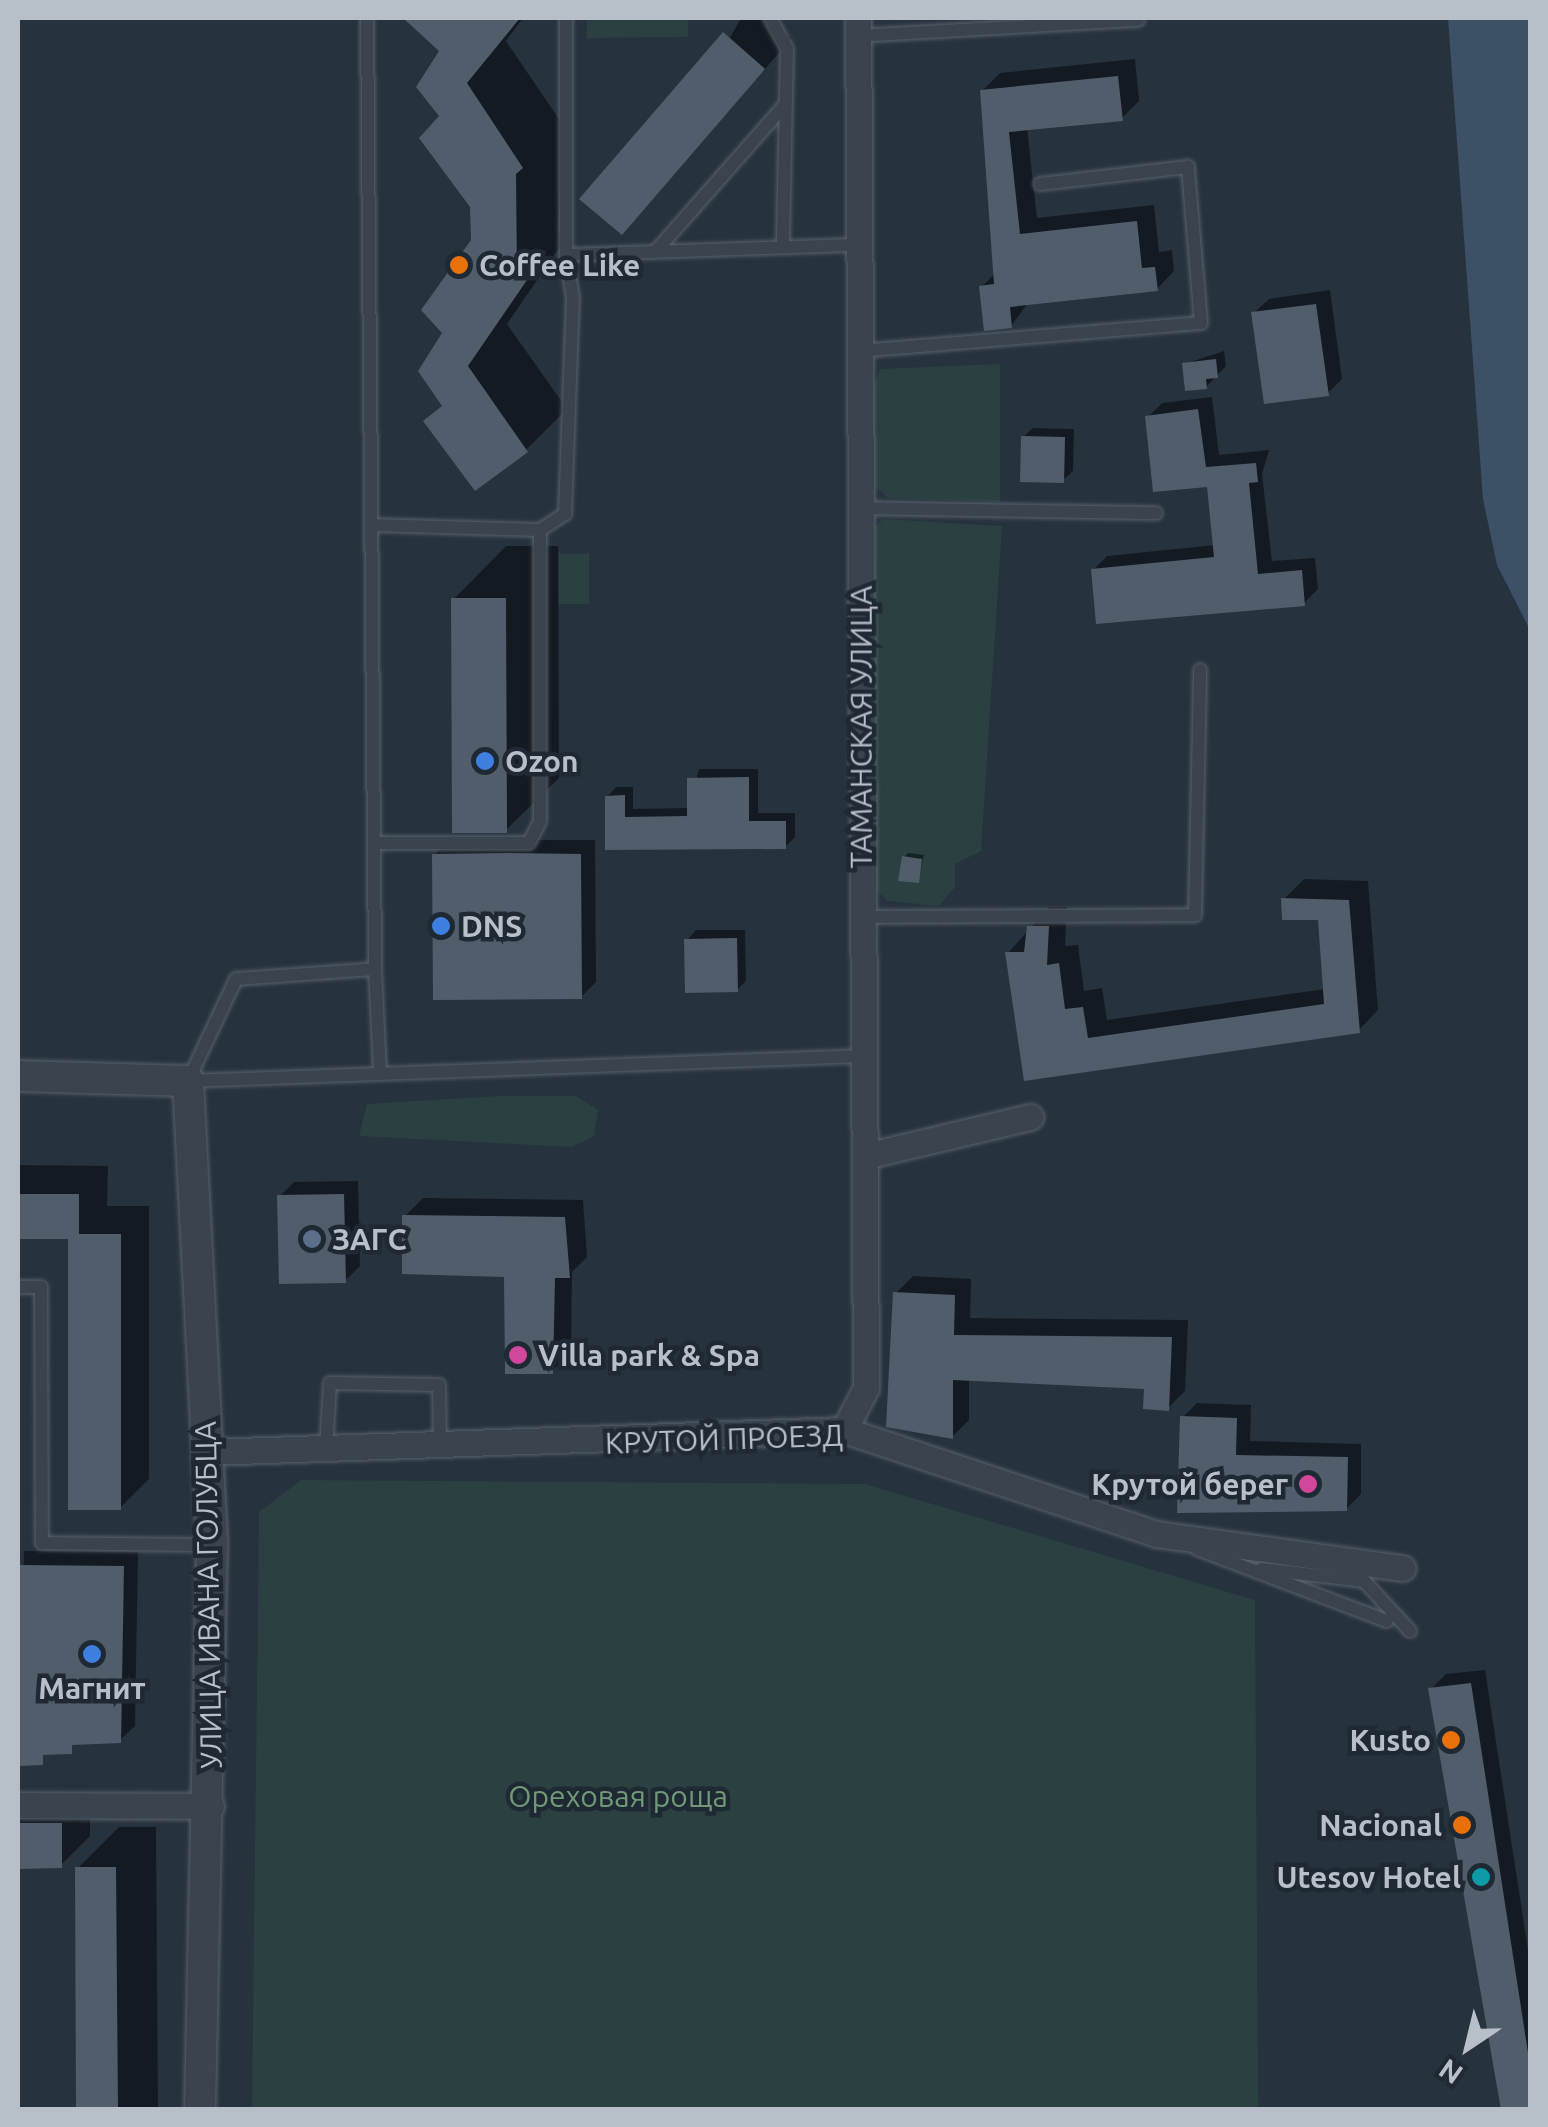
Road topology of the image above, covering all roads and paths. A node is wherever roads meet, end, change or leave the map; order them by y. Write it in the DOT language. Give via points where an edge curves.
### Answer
graph roads {
  1 [pos="366,18"];
  2 [pos="566,18"];
  3 [pos="770,18"];
  4 [pos="1139,20"];
  5 [pos="858,27"];
  6 [pos="784,106"];
  7 [pos="1040,184"];
  8 [pos="783,246"];
  9 [pos="859,246"];
  10 [pos="656,251"];
  11 [pos="566,254"];
  12 [pos="859,351"];
  13 [pos="859,508"];
  14 [pos="1156,513"];
  15 [pos="371,524"];
  16 [pos="540,530"];
  17 [pos="1200,670"];
  18 [pos="374,843"];
  19 [pos="862,917"];
  20 [pos="375,969"];
  21 [pos="864,1056"];
  22 [pos="380,1072"];
  23 [pos="18,1076"];
  24 [pos="188,1082"];
  25 [pos="1030,1116"];
  26 [pos="864,1156"];
  27 [pos="18,1287"];
  28 [pos="844,1430"];
  29 [pos="440,1447"];
  30 [pos="326,1450"];
  31 [pos="208,1452"];
  32 [pos="1157,1534"];
  33 [pos="212,1546"];
  34 [pos="1403,1568"];
  35 [pos="1249,1569"];
  36 [pos="1387,1621"];
  37 [pos="1410,1631"];
  38 [pos="18,1805"];
  39 [pos="212,1806"];
  40 [pos="200,2110"];
  1 -- 15 [label="lane"];
  2 -- 11 [label="lane"];
  3 -- 6 [label="lane" via="787,49"];
  4 -- 5 [label="lane"];
  5 -- 9 [label="street, ТАМАНСКАЯ УЛИЦА"];
  6 -- 8 [label="lane"];
  6 -- 10 [label="lane"];
  7 -- 12 [label="lane" via="1188,168 1201,323"];
  8 -- 9 [label="lane"];
  8 -- 10 [label="lane"];
  9 -- 12 [label="street, ТАМАНСКАЯ УЛИЦА"];
  10 -- 11 [label="lane"];
  11 -- 16 [label="lane" via="574,298 565,514"];
  12 -- 13 [label="street, ТАМАНСКАЯ УЛИЦА"];
  13 -- 14 [label="lane"];
  13 -- 19 [label="street, ТАМАНСКАЯ УЛИЦА"];
  15 -- 16 [label="lane"];
  15 -- 18 [label="lane"];
  16 -- 18 [label="lane" via="540,821 529,843"];
  17 -- 19 [label="lane" via="1194,915"];
  18 -- 20 [label="lane"];
  19 -- 21 [label="street, ТАМАНСКАЯ УЛИЦА"];
  20 -- 22 [label="lane"];
  20 -- 24 [label="lane" via="236,979"];
  21 -- 22 [label="lane"];
  21 -- 26 [label="street, ТАМАНСКАЯ УЛИЦА"];
  22 -- 24 [label="lane"];
  23 -- 24 [label="street"];
  24 -- 31 [label="street, УЛИЦА ИВАНА ГОЛУБЦА"];
  25 -- 26 [label="street"];
  26 -- 28 [label="street, ТАМАНСКАЯ УЛИЦА" via="866,1388"];
  27 -- 33 [label="lane" via="41,1288 42,1544"];
  28 -- 29 [label="street, КРУТОЙ ПРОЕЗД"];
  28 -- 32 [label="street, КРУТОЙ ПРОЕЗД"];
  29 -- 30 [label="street, КРУТОЙ ПРОЕЗД"];
  29 -- 30 [label="lane" via="439,1385 330,1383"];
  30 -- 31 [label="street, КРУТОЙ ПРОЕЗД"];
  31 -- 33 [label="street, УЛИЦА ИВАНА ГОЛУБЦА"];
  32 -- 34 [label="street, КРУТОЙ ПРОЕЗД"];
  32 -- 35 [label="lane"];
  33 -- 39 [label="street, УЛИЦА ИВАНА ГОЛУБЦА"];
  35 -- 36 [label="lane"];
  35 -- 37 [label="lane" via="1364,1581"];
  38 -- 39 [label="street"];
  39 -- 40 [label="street, УЛИЦА ИВАНА ГОЛУБЦА"];
}
